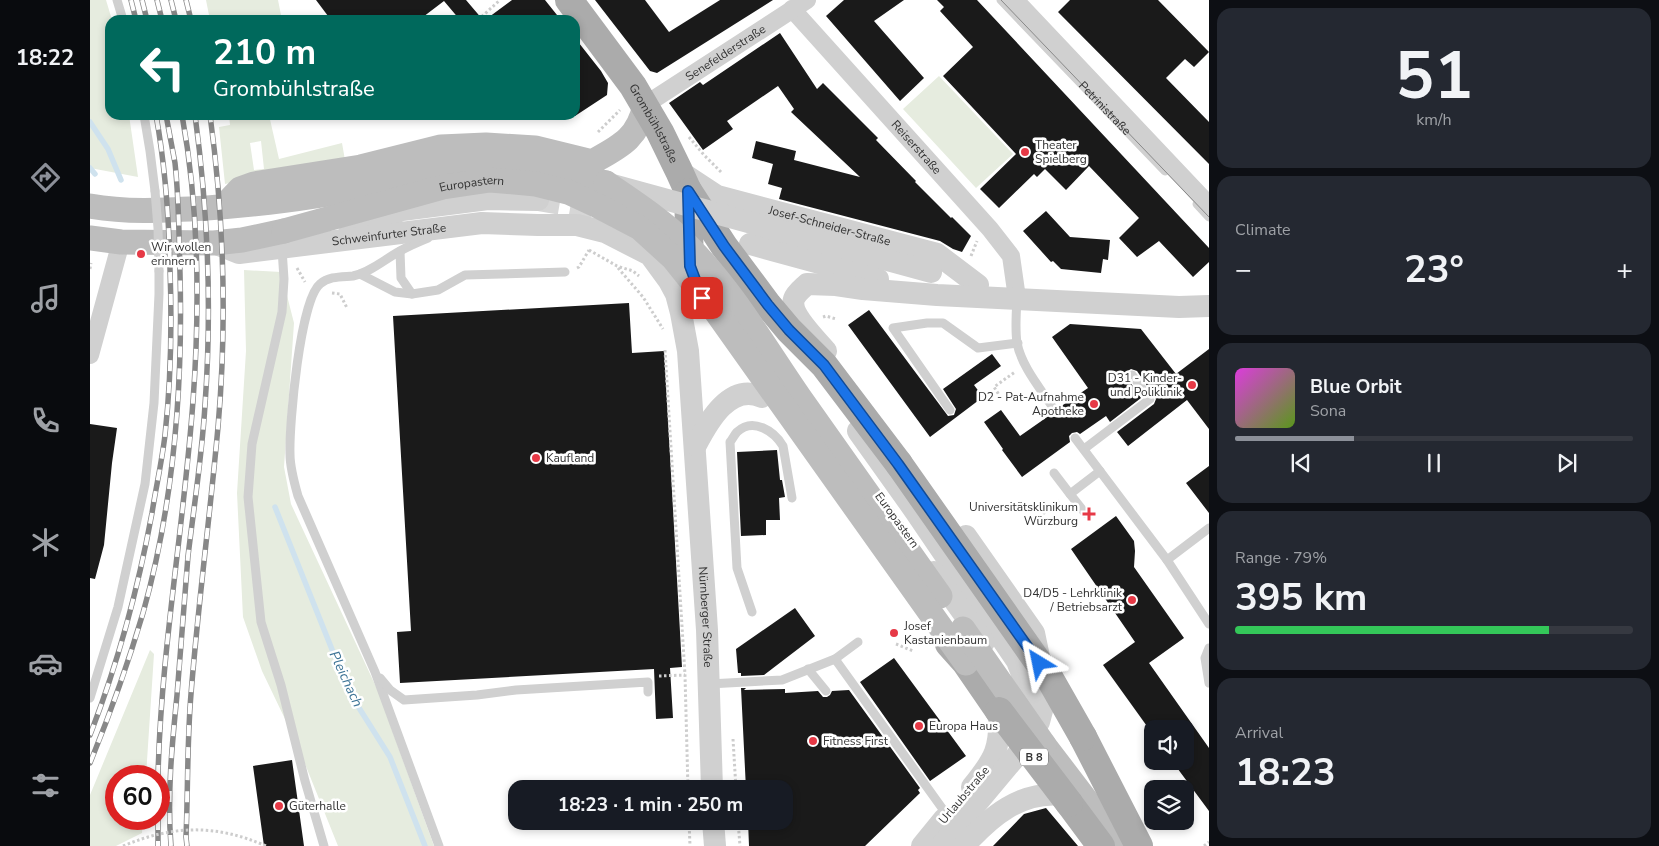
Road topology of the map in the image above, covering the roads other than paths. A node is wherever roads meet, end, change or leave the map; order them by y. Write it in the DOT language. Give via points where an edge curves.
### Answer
graph roads {
  1 [pos="117,0"];
  2 [pos="569,0"];
  3 [pos="1001,0"];
  4 [pos="1015,0"];
  5 [pos="799,5"];
  6 [pos="122,15"];
  7 [pos="632,108"];
  8 [pos="145,120"];
  9 [pos="684,181"];
  10 [pos="606,183"];
  11 [pos="538,200"];
  12 [pos="90,206"];
  13 [pos="224,206"];
  14 [pos="1209,206"];
  15 [pos="1209,217"];
  16 [pos="445,228"];
  17 [pos="90,238"];
  18 [pos="121,242"];
  19 [pos="328,243"];
  20 [pos="750,244"];
  21 [pos="286,247"];
  22 [pos="400,250"];
  23 [pos="565,272"];
  24 [pos="931,272"];
  25 [pos="360,274"];
  26 [pos="679,274"];
  27 [pos="978,285"];
  28 [pos="412,294"];
  29 [pos="936,295"];
  30 [pos="1017,298"];
  31 [pos="1209,306"];
  32 [pos="793,323"];
  33 [pos="754,329"];
  34 [pos="1018,343"];
  35 [pos="90,355"];
  36 [pos="1132,375"];
  37 [pos="768,405"];
  38 [pos="950,410"];
  39 [pos="1055,411"];
  40 [pos="1076,438"];
  41 [pos="696,445"];
  42 [pos="1084,448"];
  43 [pos="1100,471"];
  44 [pos="1054,473"];
  45 [pos="1070,494"];
  46 [pos="792,498"];
  47 [pos="1085,514"];
  48 [pos="1209,528"];
  49 [pos="1167,560"];
  50 [pos="752,612"];
  51 [pos="1209,624"];
  52 [pos="858,642"];
  53 [pos="1209,648"];
  54 [pos="835,659"];
  55 [pos="966,663"];
  56 [pos="808,669"];
  57 [pos="375,672"];
  58 [pos="1209,683"];
  59 [pos="708,684"];
  60 [pos="826,691"];
  61 [pos="648,692"];
  62 [pos="90,698"];
  63 [pos="999,711"];
  64 [pos="1028,721"];
  65 [pos="1034,746"];
  66 [pos="1008,768"];
  67 [pos="711,780"];
  68 [pos="1066,799"];
  69 [pos="947,815"];
  70 [pos="324,846"];
  71 [pos="439,846"];
  72 [pos="922,846"];
  73 [pos="940,846"];
  74 [pos="964,846"];
  75 [pos="1101,846"];
  76 [pos="1121,846"];
  77 [pos="1139,846"];
  1 -- 6 [label="lane"];
  2 -- 7 [label="main road, Grombühlstraße" via="633,86"];
  3 -- 15 [label="lane, Petrinistraße"];
  4 -- 14 [label="street, Petrinistraße"];
  5 -- 7 [label="street, Senefelderstraße"];
  5 -- 30 [label="street, Reiserstraße" via="990,229 1010,256"];
  7 -- 9 [label="main road, Grombühlstraße" via="665,141"];
  7 -- 13 [label="main road" via="640,122 627,141 592,162 535,148 441,146 361,167 254,184 240,189"];
  8 -- 62 [label="lane, bridge" via="158,228 159,294 154,403 145,484 118,607"];
  9 -- 26 [label="main road, Grombühlstraße"];
  9 -- 27 [label="street, Josef-Schneider-Straße" via="717,196 937,254"];
  9 -- 32 [label="main road, Europastern" via="724,246"];
  10 -- 13 [label="main road, Europastern / B 8" via="538,166 489,162 440,167 332,194"];
  10 -- 24 [label="street, Europastern, bridge"];
  10 -- 33 [label="main road, Europastern / B 8, bridge" via="649,213 686,245 717,279"];
  11 -- 19 [label="street, Europastern" via="488,199 402,210"];
  12 -- 13 [label="main road, B 8" via="176,210"];
  16 -- 19 [label="street, Schweinfurter Straße"];
  16 -- 22 [label="lane"];
  16 -- 26 [label="street, Schweinfurter Straße" via="482,223 577,225 605,232"];
  17 -- 18 [label="main road, B 8"];
  18 -- 21 [label="main road, Europastern / B 8" via="214,243 242,240"];
  18 -- 35 [label="street"];
  19 -- 21 [label="street, Schweinfurter Straße"];
  20 -- 29 [label="street"];
  21 -- 55 [label="main road, Europastern / B 8, bridge" via="443,187 490,180 536,184 568,192 640,228 673,258 717,313"];
  21 -- 70 [label="lane" via="282,312 252,444 248,497 261,622"];
  22 -- 25 [label="lane"];
  22 -- 28 [label="lane" via="401,278"];
  23 -- 28 [label="lane" via="465,275 438,290"];
  24 -- 27 [label="street, Josef-Schneider-Straße"];
  25 -- 28 [label="lane" via="395,292"];
  25 -- 57 [label="lane" via="332,278 313,292 300,339 290,454 298,496"];
  26 -- 37 [label="main road, Europastern"];
  26 -- 41 [label="street, Nürnberger Straße" via="697,299 688,350"];
  27 -- 30 [label="street, Josef-Schneider-Straße"];
  29 -- 30 [label="street, Josef-Schneider-Straße"];
  29 -- 32 [label="street" via="807,284 793,301"];
  30 -- 31 [label="street, Josef-Schneider-Straße"];
  30 -- 34 [label="lane" via="1015,321"];
  32 -- 64 [label="street, Europastern" via="1017,661 1026,681"];
  32 -- 65 [label="street, Europastern" via="854,384 1034,633 1044,681 1044,703"];
  32 -- 77 [label="main road, Europastern, bridge" via="898,464 1050,679"];
  33 -- 64 [label="street, Europastern, bridge" via="883,501 1002,669 1016,690"];
  33 -- 65 [label="main road, Europastern / B 8, bridge"];
  34 -- 38 [label="lane" via="978,348 943,323 893,328"];
  34 -- 39 [label="lane" via="1026,364"];
  36 -- 42 [label="lane" via="1150,399"];
  37 -- 41 [label="street" via="751,393 722,404"];
  37 -- 55 [label="main road, Europastern, bridge" via="910,601"];
  40 -- 42 [label="lane"];
  41 -- 59 [label="street, Nürnberger Straße"];
  42 -- 43 [label="lane"];
  43 -- 45 [label="lane"];
  43 -- 49 [label="lane"];
  44 -- 45 [label="lane"];
  45 -- 47 [label="lane"];
  46 -- 50 [label="lane" via="783,446 778,439 760,427 747,427 736,432 730,442 737,568"];
  48 -- 49 [label="lane"];
  49 -- 51 [label="lane"];
  52 -- 54 [label="lane"];
  53 -- 58 [label="lane" via="1205,658"];
  54 -- 56 [label="lane"];
  54 -- 69 [label="lane"];
  55 -- 63 [label="main road, Europastern / B 8"];
  56 -- 59 [label="lane" via="782,680"];
  56 -- 60 [label="lane"];
  57 -- 61 [label="lane" via="390,690 404,700 648,682"];
  57 -- 71 [label="lane"];
  59 -- 67 [label="street, Nürnberger Straße"];
  63 -- 68 [label="main road, Europastern / B 8, bridge"];
  63 -- 69 [label="street, Urlaubstraße" via="1000,732 996,752"];
  64 -- 65 [label="street, Europastern"];
  65 -- 66 [label="street, Europastern"];
  65 -- 76 [label="main road, B 8"];
  66 -- 73 [label="street, Urlaubstraße"];
  68 -- 74 [label="street" via="1047,794 1013,804 992,817"];
  68 -- 75 [label="main road, B 8"];
  69 -- 72 [label="street, Urlaubstraße"];
}
